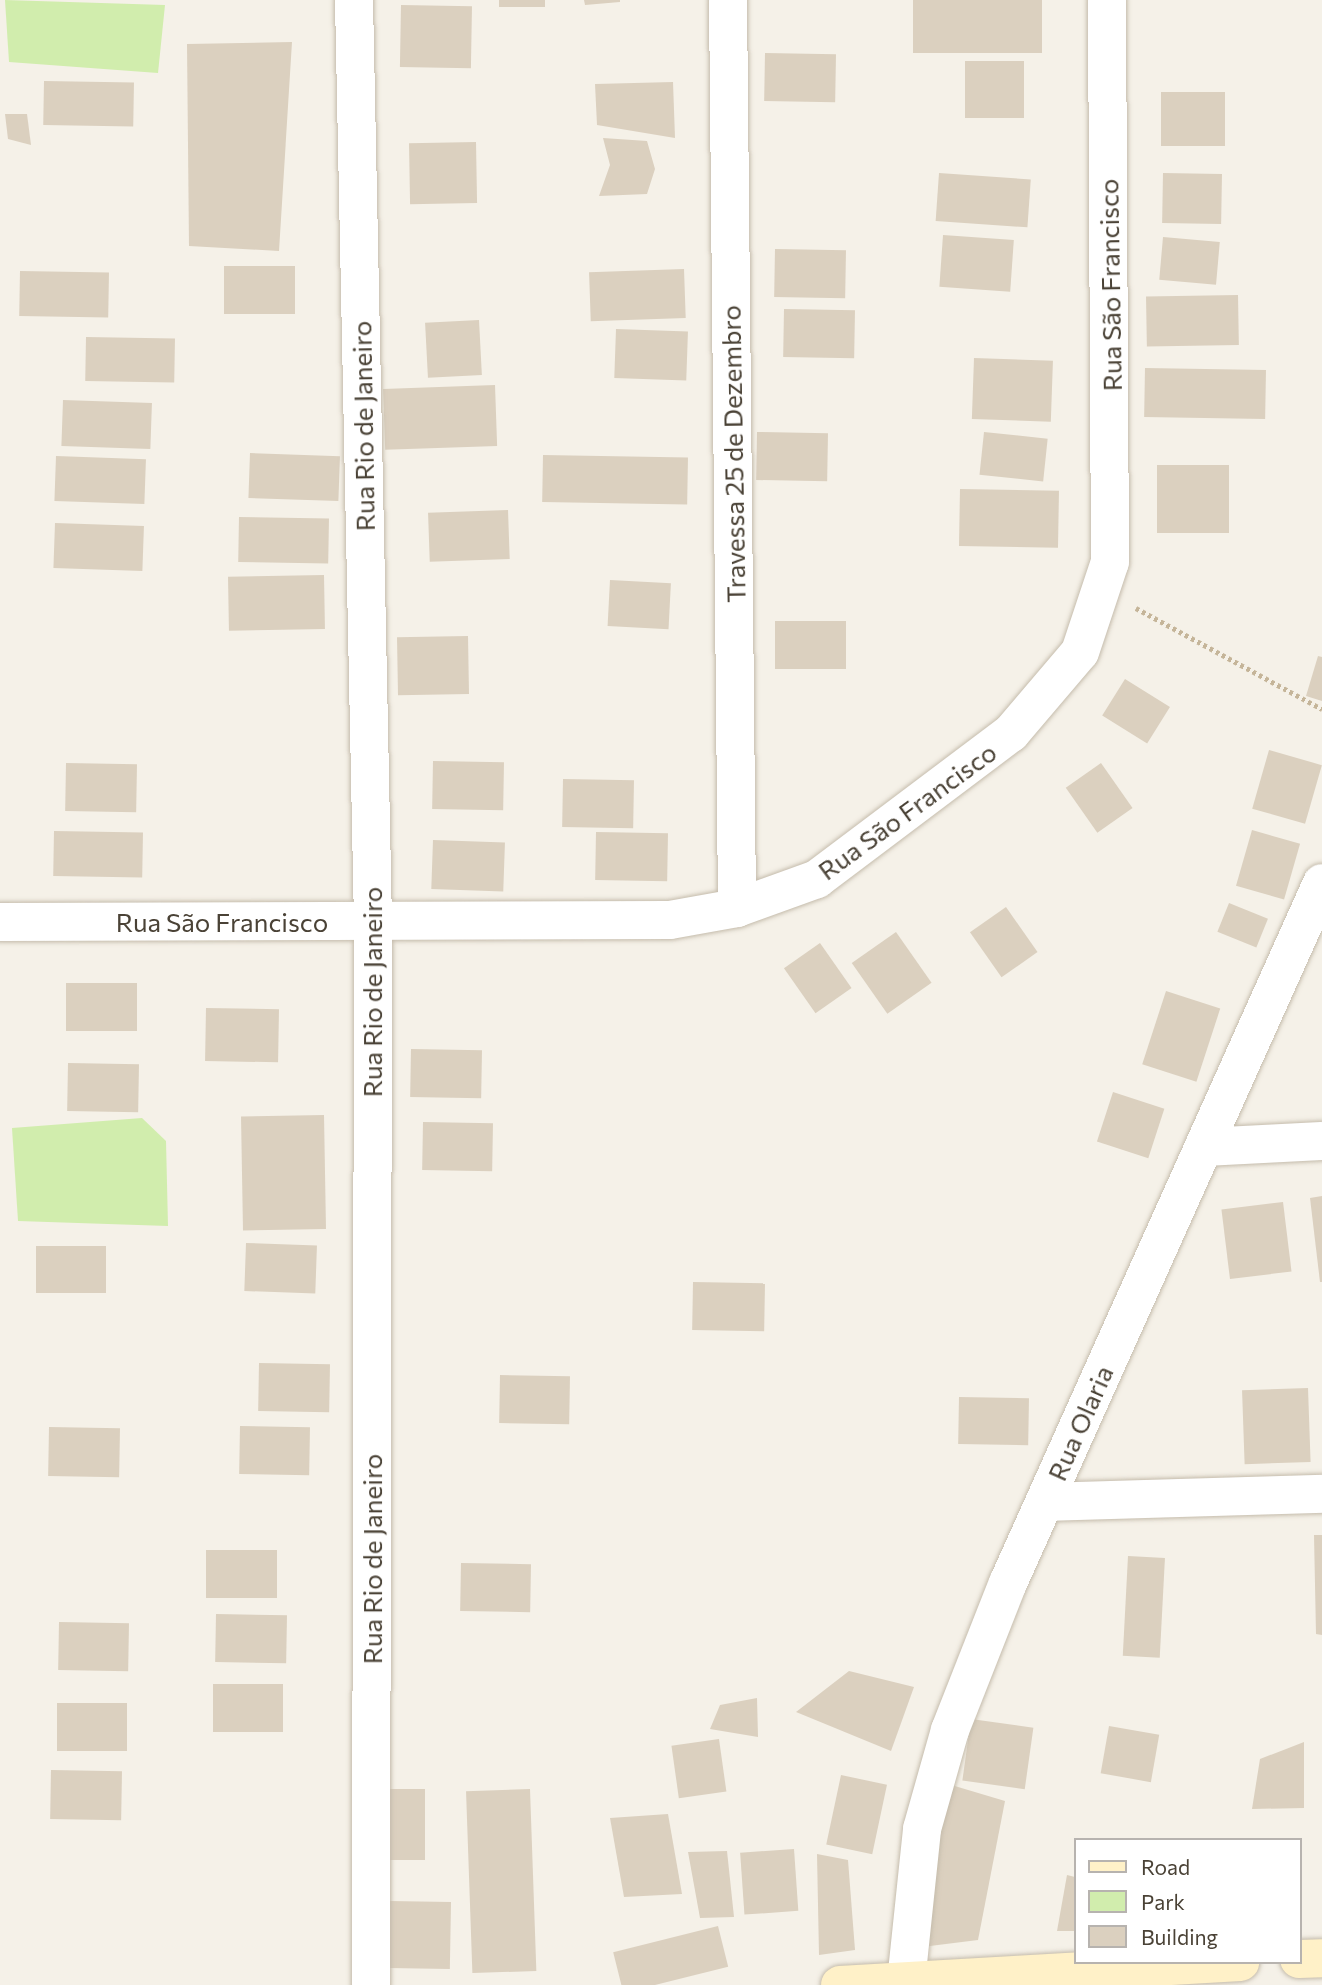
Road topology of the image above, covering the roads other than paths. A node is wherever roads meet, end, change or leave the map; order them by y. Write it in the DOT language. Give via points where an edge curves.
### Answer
graph roads {
  1 [pos="354,0"];
  2 [pos="728,0"];
  3 [pos="1107,0"];
  4 [pos="1322,883"];
  5 [pos="737,908"];
  6 [pos="0,922"];
  7 [pos="373,922"];
  8 [pos="1322,1141"];
  9 [pos="1204,1147"];
  10 [pos="1322,1494"];
  11 [pos="1045,1502"];
  12 [pos="1322,1958"];
  13 [pos="1301,1959"];
  14 [pos="1219,1964"];
  15 [pos="1056,1979"];
  16 [pos="906,1982"];
  17 [pos="371,1985"];
  18 [pos="840,1985"];
  1 -- 7 [label="street, Rua Rio de Janeiro"];
  2 -- 5 [label="street, Travessa 25 de Dezembro"];
  3 -- 5 [label="street, Rua São Francisco" via="1110,562 1080,652 1011,733 817,879"];
  4 -- 9 [label="street, Rua Olaria"];
  5 -- 7 [label="street, Rua São Francisco" via="670,920"];
  6 -- 7 [label="street, Rua São Francisco"];
  7 -- 17 [label="street, Rua Rio de Janeiro"];
  8 -- 9 [label="street"];
  9 -- 11 [label="street, Rua Olaria"];
  10 -- 11 [label="street"];
  11 -- 16 [label="street, Rua Olaria" via="950,1730 922,1829"];
  12 -- 13 [label="street"];
  14 -- 15 [label="street"];
  15 -- 16 [label="street"];
  16 -- 18 [label="street"];
}
